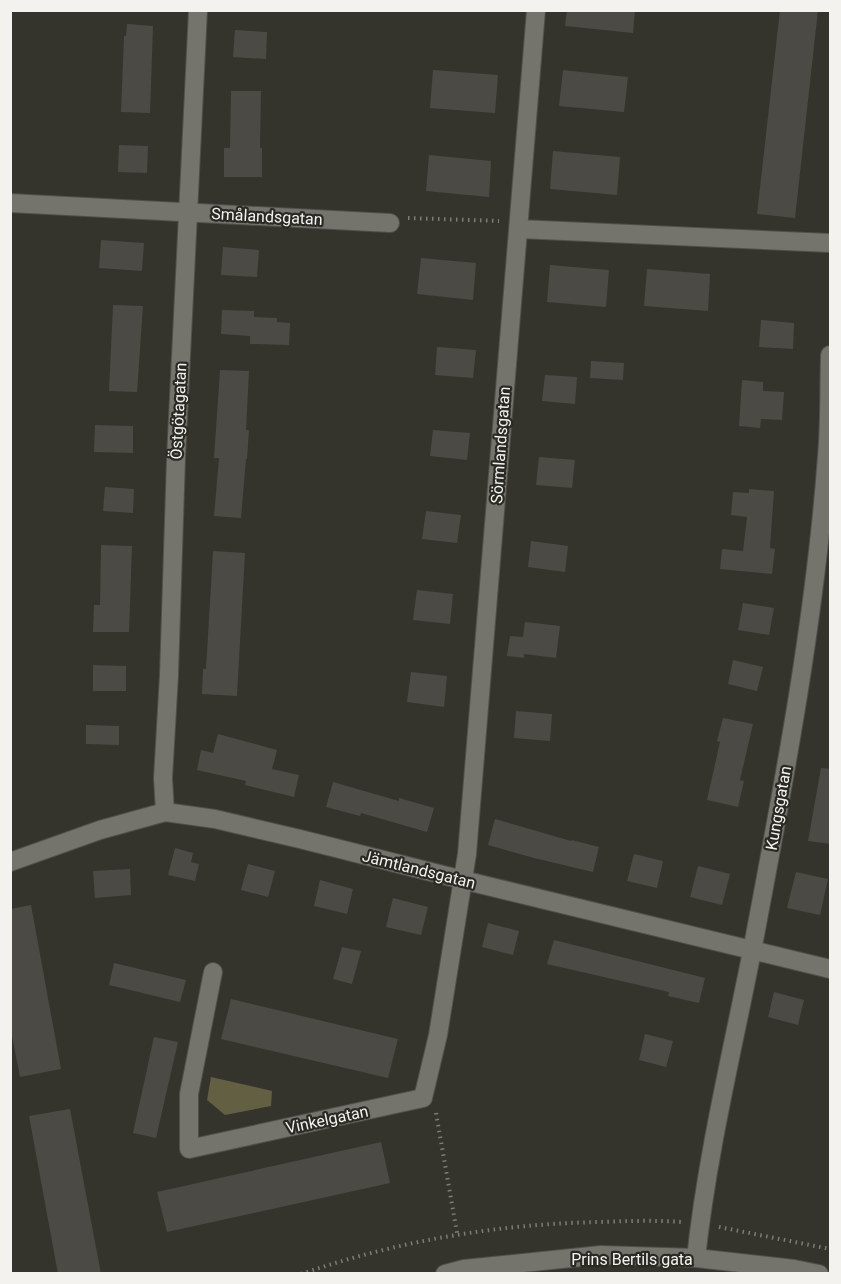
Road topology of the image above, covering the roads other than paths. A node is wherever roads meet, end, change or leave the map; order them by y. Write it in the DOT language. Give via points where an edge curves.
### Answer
graph roads {
  1 [pos="198,10"];
  2 [pos="536,10"];
  3 [pos="10,203"];
  4 [pos="188,212"];
  5 [pos="390,223"];
  6 [pos="519,225"];
  7 [pos="831,243"];
  8 [pos="831,355"];
  9 [pos="165,812"];
  10 [pos="10,862"];
  11 [pos="463,880"];
  12 [pos="752,950"];
  13 [pos="831,969"];
  14 [pos="213,972"];
  15 [pos="696,1258"];
  16 [pos="446,1274"];
  17 [pos="819,1274"];
  1 -- 4 [label="street, Östgötagatan"];
  2 -- 6 [label="street, Sörmlandsgatan"];
  3 -- 4 [label="street, Smålandsgatan"];
  4 -- 5 [label="street, Smålandsgatan"];
  4 -- 9 [label="street, Östgötagatan" via="163,767"];
  6 -- 7 [label="street"];
  6 -- 11 [label="street, Sörmlandsgatan"];
  8 -- 12 [label="street, Kungsgatan" via="827,455 802,678"];
  9 -- 10 [label="street, Jämtlandsgatan"];
  9 -- 11 [label="street, Jämtlandsgatan" via="215,819"];
  11 -- 12 [label="street, Jämtlandsgatan"];
  11 -- 14 [label="street, Vinkelgatan" via="438,1035 423,1098 189,1149 189,1094"];
  12 -- 13 [label="street, Jämtlandsgatan"];
  12 -- 15 [label="street, Kungsgatan" via="702,1203"];
  15 -- 16 [label="street, Prins Bertils gata" via="602,1255"];
  15 -- 17 [label="street, Prins Bertils gata"];
}
